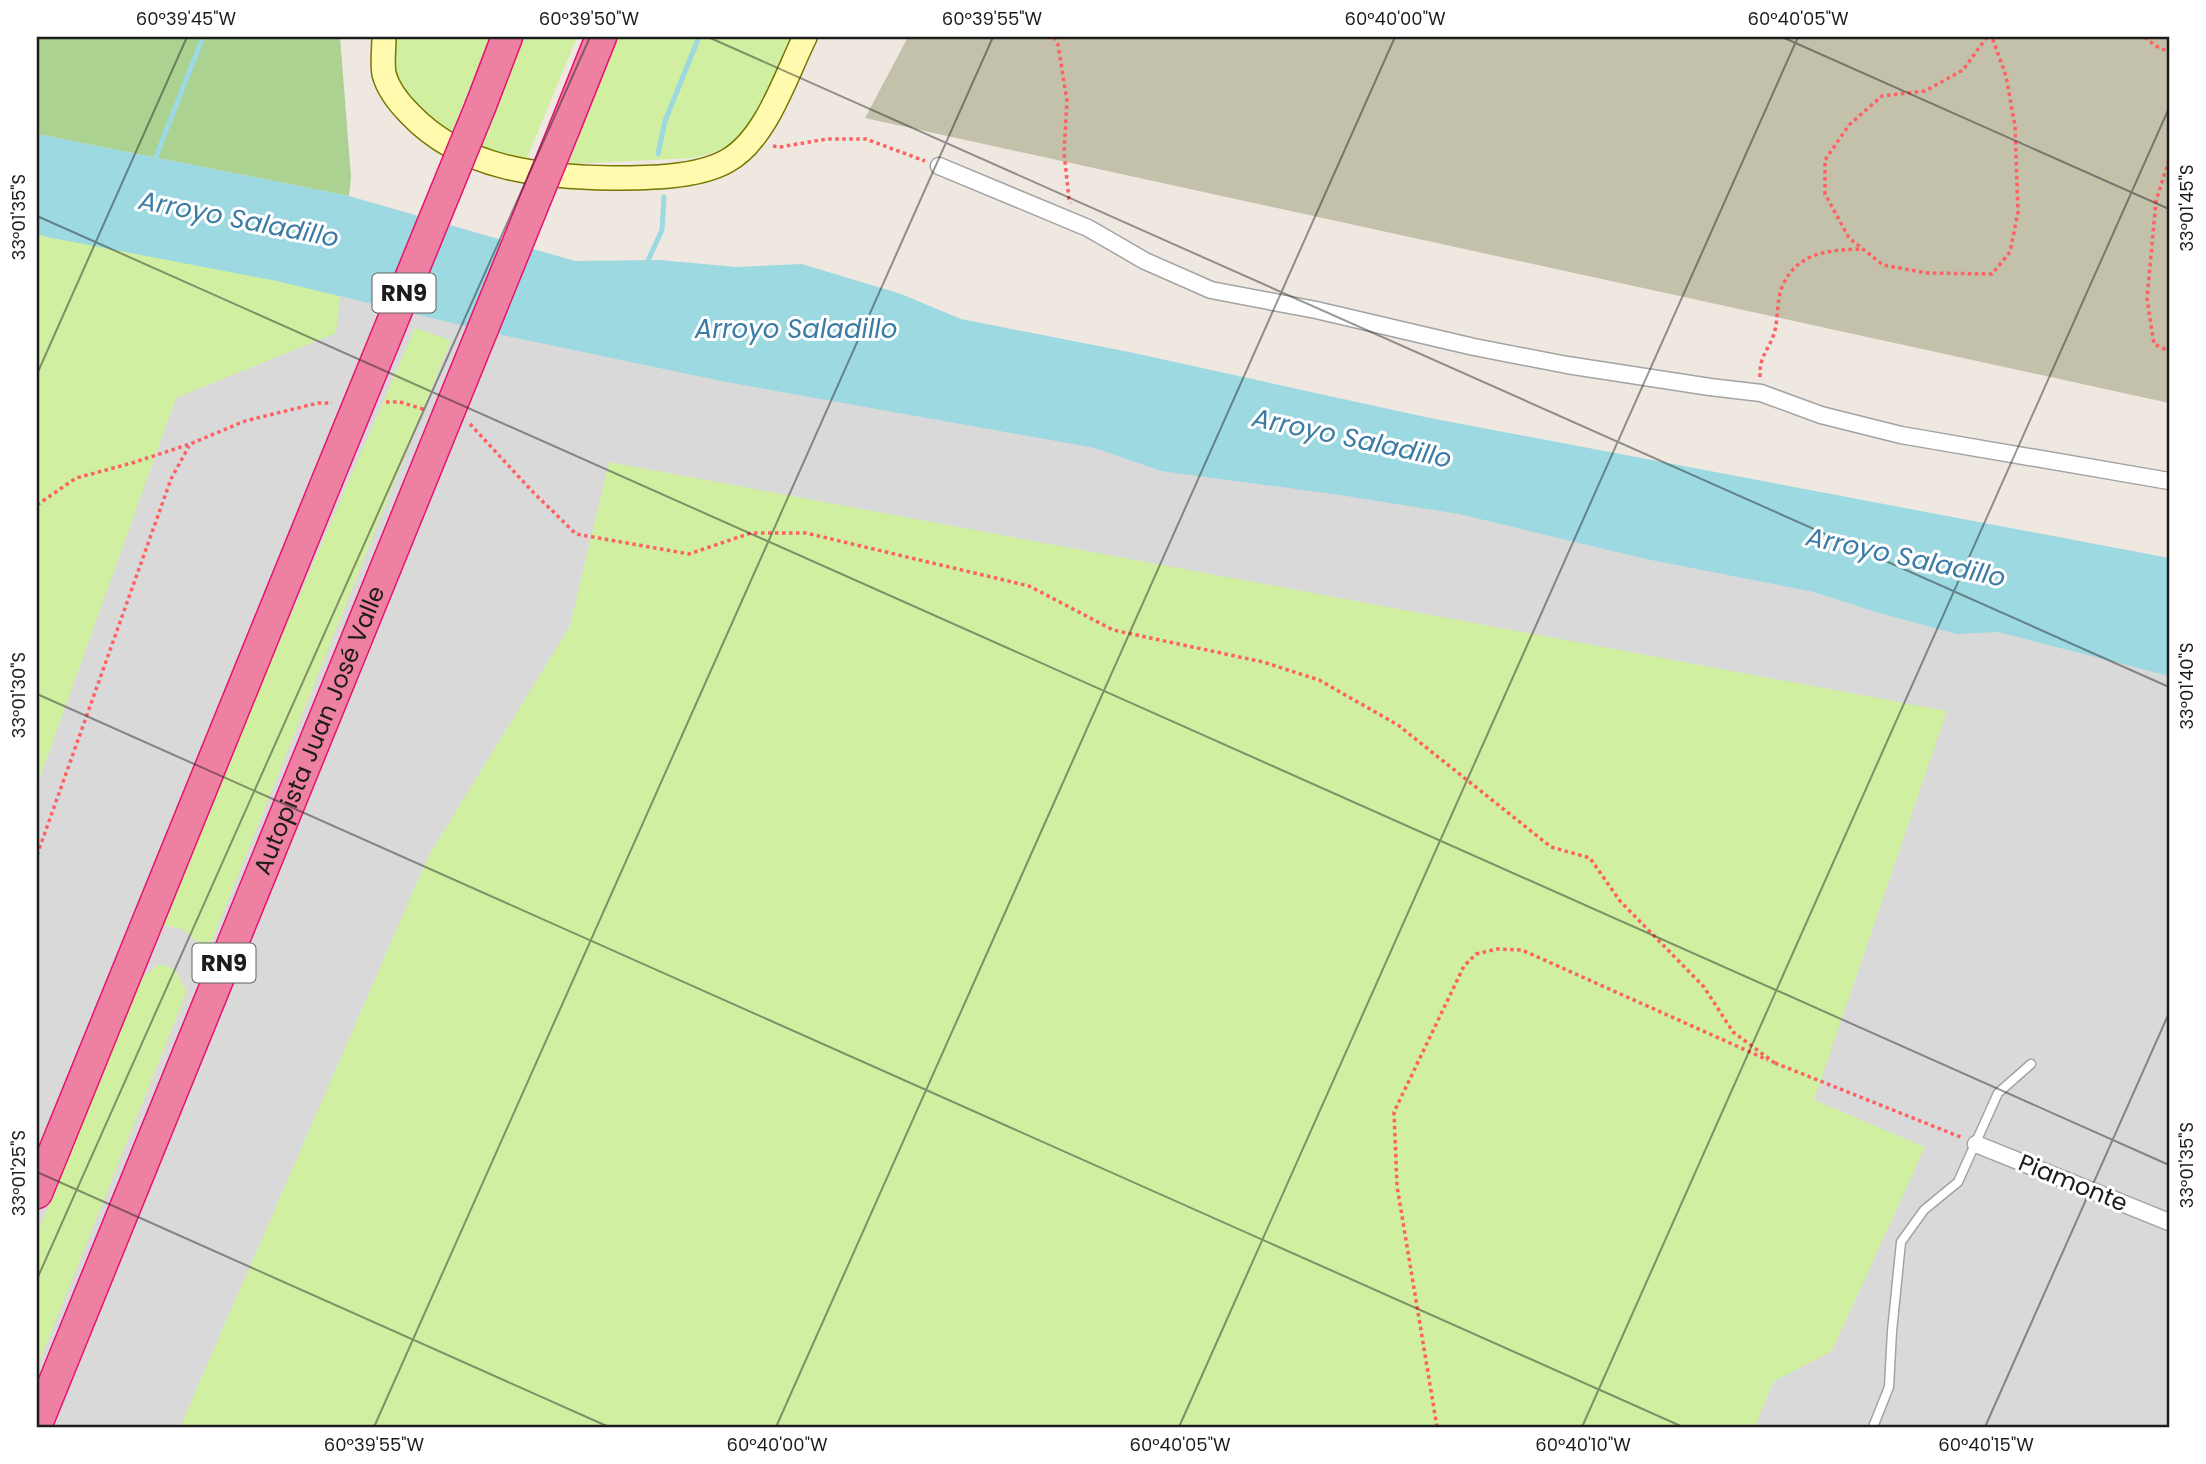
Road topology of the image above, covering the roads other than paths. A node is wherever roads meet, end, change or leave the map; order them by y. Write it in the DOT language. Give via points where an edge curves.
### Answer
graph roads {
  1 [pos="384,37"];
  2 [pos="507,37"];
  3 [pos="601,37"];
  4 [pos="805,37"];
  5 [pos="939,166"];
  6 [pos="2169,481"];
  7 [pos="2031,1064"];
  8 [pos="1976,1144"];
  9 [pos="37,1193"];
  10 [pos="2169,1222"];
  11 [pos="37,1423"];
  12 [pos="1873,1427"];
  1 -- 4 [label="main road" via="384,74 399,103 443,142 504,167 573,177 635,178 695,172 727,162 750,144"];
  2 -- 9 [label="highway, RN9, bridge"];
  3 -- 11 [label="highway, Autopista Juan José Valle / RN9, bridge"];
  5 -- 6 [label="street" via="1088,228 1145,261 1211,290 1567,365 1762,393 1821,415 1900,435"];
  7 -- 8 [label="lane" via="1998,1093"];
  8 -- 10 [label="street, Piamonte"];
  8 -- 12 [label="lane" via="1958,1182 1924,1210 1901,1242 1889,1387"];
}
